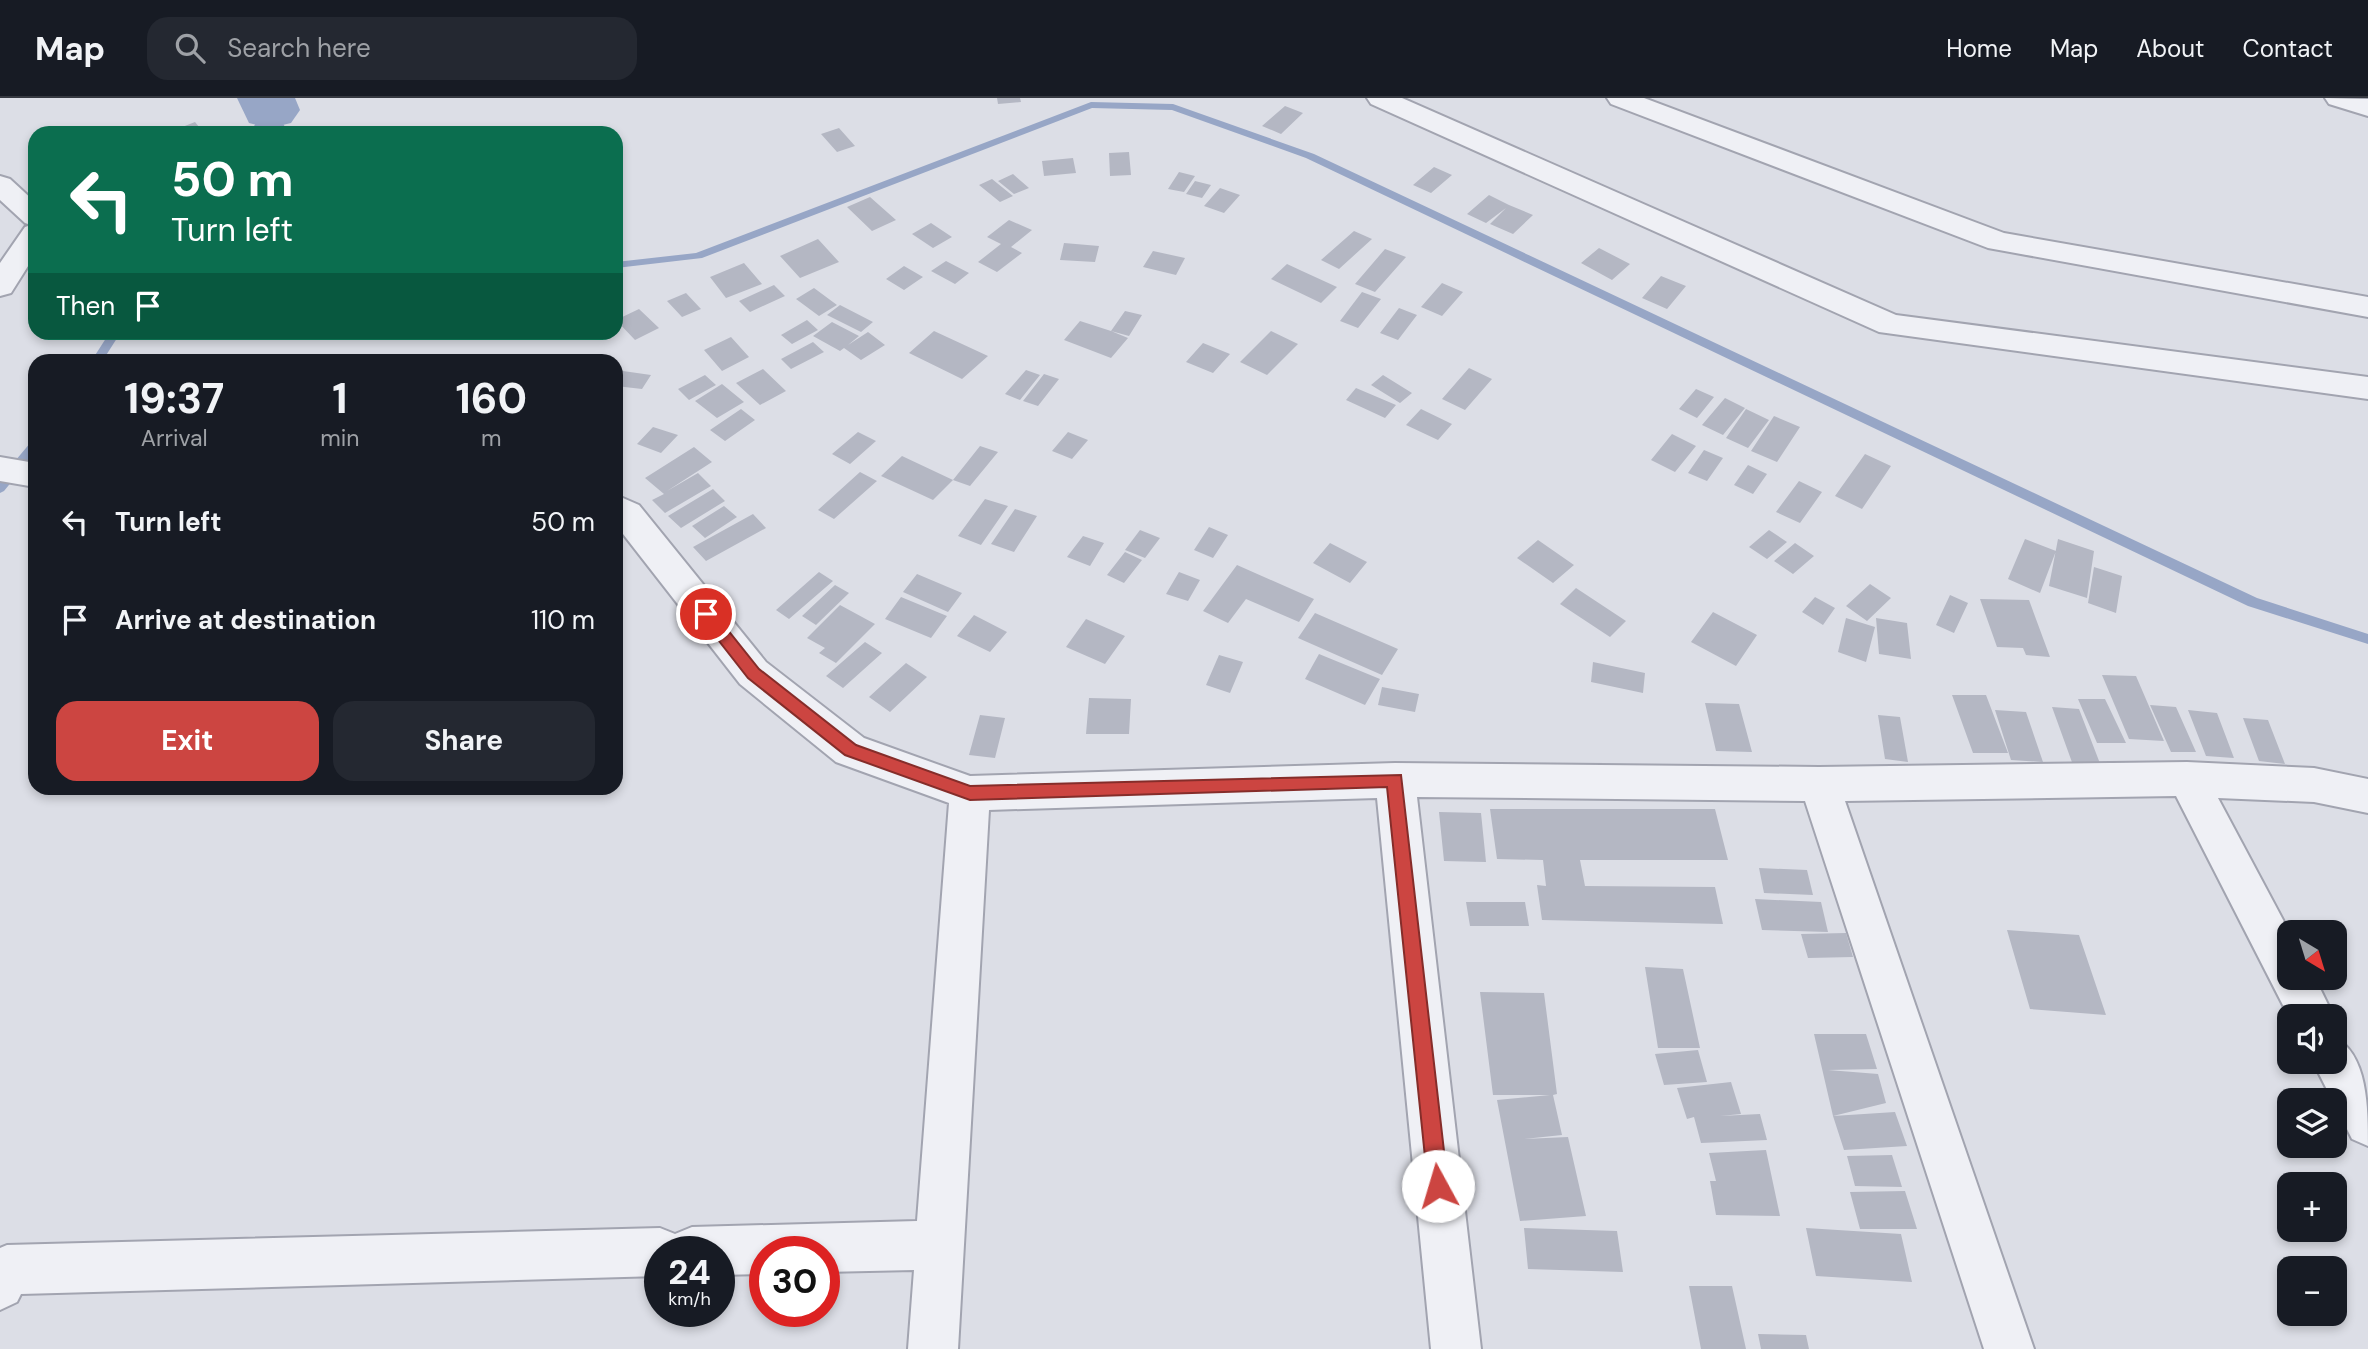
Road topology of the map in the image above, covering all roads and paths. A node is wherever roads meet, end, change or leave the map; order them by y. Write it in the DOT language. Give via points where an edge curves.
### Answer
graph roads {
  1 [pos="1620,98"];
  2 [pos="2337,98"];
  3 [pos="1401,101"];
  4 [pos="2368,107"];
  5 [pos="0,185"];
  6 [pos="28,211"];
  7 [pos="28,244"];
  8 [pos="0,286"];
  9 [pos="2368,307"];
  10 [pos="2368,388"];
  11 [pos="0,468"];
  12 [pos="28,474"];
  13 [pos="623,512"];
  14 [pos="2187,779"];
  15 [pos="1395,780"];
  16 [pos="1819,784"];
  17 [pos="970,793"];
  18 [pos="2368,796"];
  19 [pos="2277,950"];
  20 [pos="2342,1074"];
  21 [pos="2368,1123"];
  22 [pos="940,1245"];
  23 [pos="735,1250"];
  24 [pos="644,1252"];
  25 [pos="0,1285"];
  26 [pos="933,1349"];
  27 [pos="1456,1349"];
  28 [pos="2008,1349"];
  1 -- 9 [label="street" via="1998,241"];
  2 -- 4 [label="street"];
  3 -- 10 [label="street" via="1890,325"];
  5 -- 6 [label="street"];
  7 -- 8 [label="street"];
  11 -- 12 [label="street"];
  13 -- 17 [label="street" via="753,673 850,750"];
  14 -- 16 [label="street"];
  14 -- 18 [label="street" via="2314,785"];
  14 -- 19 [label="street"];
  15 -- 16 [label="street"];
  15 -- 17 [label="street"];
  15 -- 27 [label="street"];
  16 -- 28 [label="street"];
  17 -- 22 [label="street"];
  20 -- 21 [label="street"];
  22 -- 23 [label="street"];
  22 -- 26 [label="street"];
  24 -- 25 [label="street" via="7,1270"];
}
